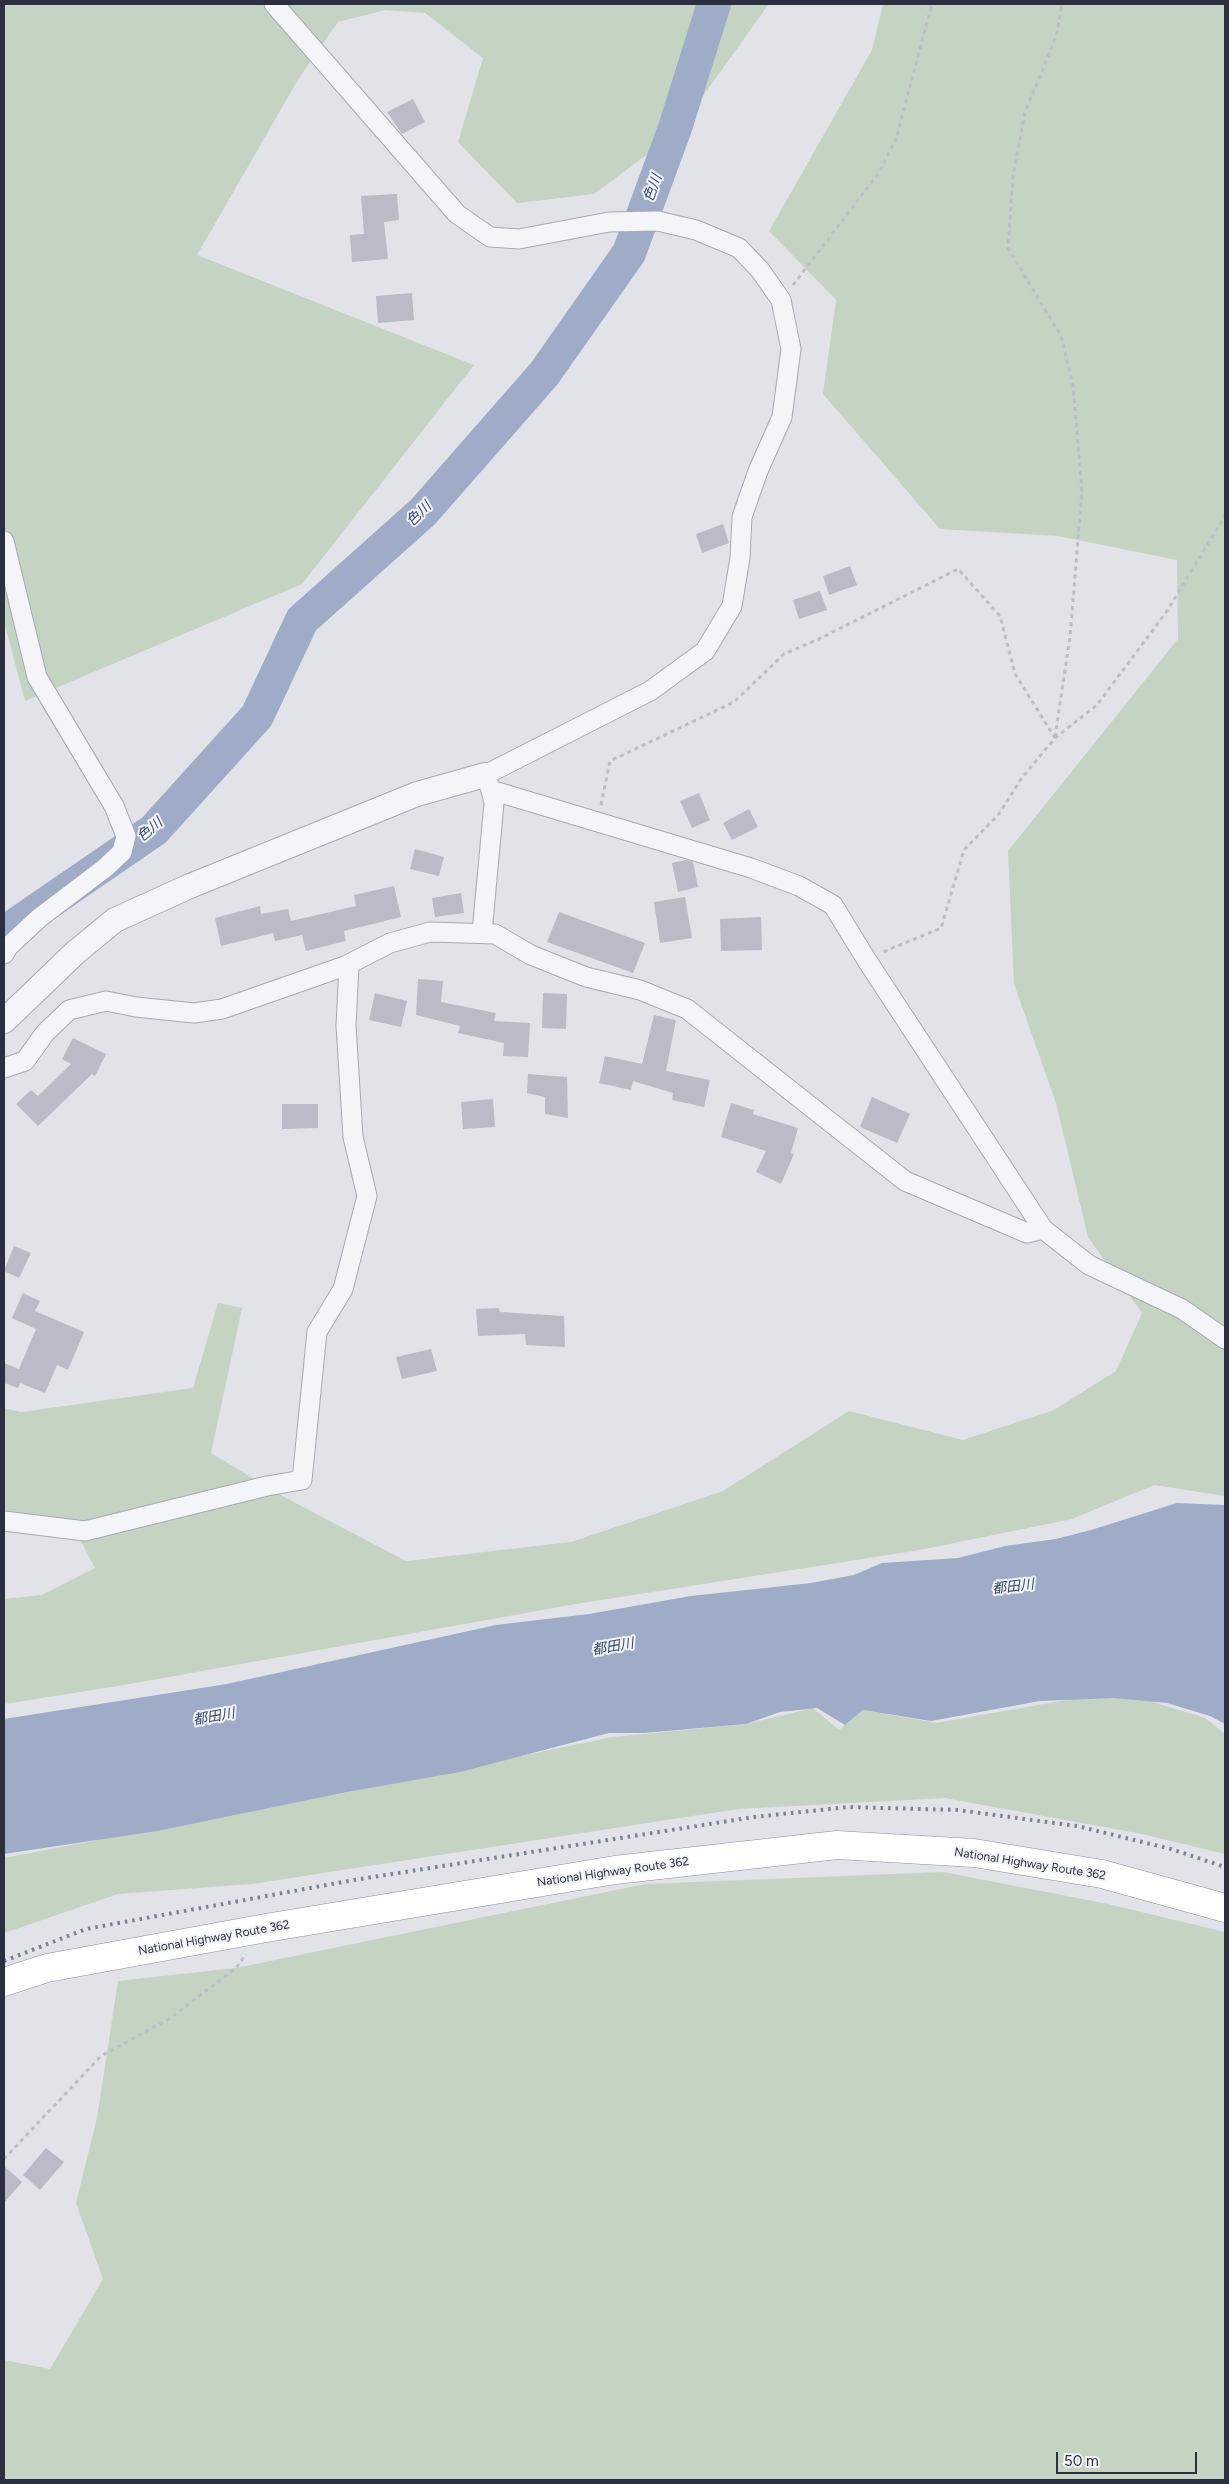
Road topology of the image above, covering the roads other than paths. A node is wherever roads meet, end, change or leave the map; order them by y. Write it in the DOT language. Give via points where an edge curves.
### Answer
graph roads {
  1 [pos="274,4"];
  2 [pos="4,541"];
  3 [pos="488,783"];
  4 [pos="482,933"];
  5 [pos="4,954"];
  6 [pos="349,964"];
  7 [pos="4,1021"];
  8 [pos="4,1068"];
  9 [pos="1043,1229"];
  10 [pos="1225,1339"];
  11 [pos="4,1521"];
  12 [pos="1225,1908"];
  13 [pos="4,1982"];
  1 -- 3 [label="street" via="457,214 490,237 519,239 609,222 658,221 696,230 739,248 782,300 791,349 782,417 742,517 740,558 732,606 705,651 650,691"];
  2 -- 5 [label="street" via="37,676 114,806 126,836 122,852 39,918"];
  3 -- 4 [label="street" via="494,803"];
  3 -- 7 [label="street" via="417,794 115,920 76,952"];
  3 -- 9 [label="street" via="597,822 751,868 799,886 833,905"];
  4 -- 6 [label="street" via="430,932 390,942"];
  4 -- 9 [label="street" via="495,934 531,955 586,977 640,990 687,1009 905,1181 1027,1233"];
  6 -- 8 [label="street" via="222,1009 194,1013 106,1001 69,1010 45,1033 25,1061"];
  6 -- 11 [label="street" via="346,1026 353,1137 366,1196 343,1289 316,1332 302,1480 85,1532"];
  9 -- 10 [label="street" via="1089,1265 1182,1309"];
  12 -- 13 [label="highway, National Highway Route 362" via="1083,1870 974,1853 837,1845 616,1870 47,1968"];
}
